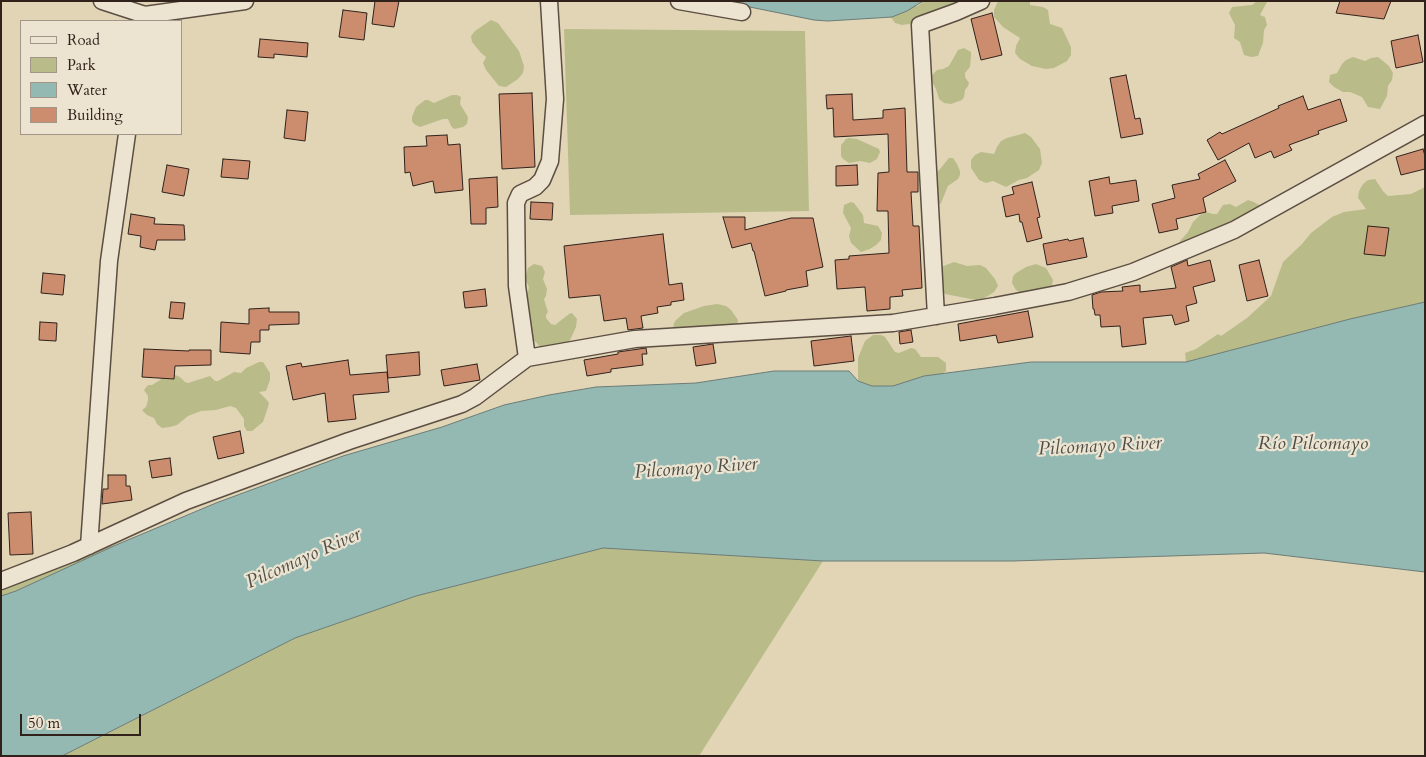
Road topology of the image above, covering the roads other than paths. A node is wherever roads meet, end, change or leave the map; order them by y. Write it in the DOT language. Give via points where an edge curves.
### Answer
graph roads {
  1 [pos="102,1"];
  2 [pos="245,1"];
  3 [pos="549,1"];
  4 [pos="680,1"];
  5 [pos="982,1"];
  6 [pos="742,12"];
  7 [pos="144,18"];
  8 [pos="1425,124"];
  9 [pos="127,135"];
  10 [pos="936,316"];
  11 [pos="527,358"];
  12 [pos="89,546"];
  13 [pos="1,581"];
  1 -- 7 [label="street"];
  2 -- 7 [label="street"];
  3 -- 11 [label="street" via="555,99 550,161 542,180 520,194 516,203 517,286"];
  4 -- 6 [label="street"];
  5 -- 10 [label="street" via="920,25"];
  8 -- 10 [label="street" via="1234,230 1133,272 1068,292"];
  9 -- 12 [label="street" via="109,261"];
  10 -- 11 [label="street" via="893,323 635,339"];
  11 -- 12 [label="street" via="462,404 349,441 186,501"];
  12 -- 13 [label="street"];
}
